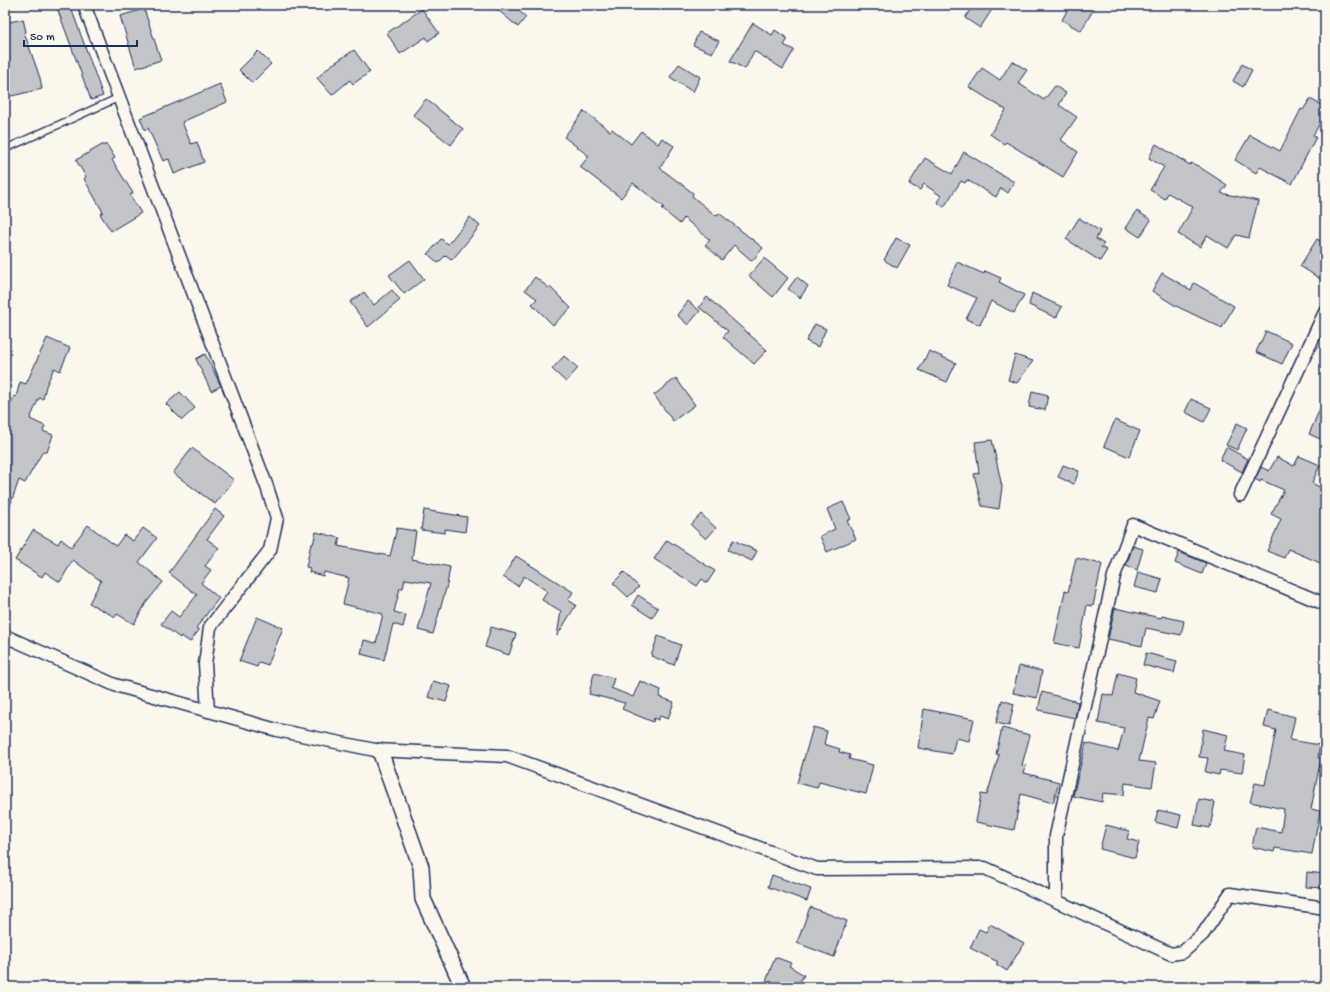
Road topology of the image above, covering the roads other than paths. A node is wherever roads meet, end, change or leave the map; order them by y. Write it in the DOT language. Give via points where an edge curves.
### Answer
graph roads {
  1 [pos="84,5"];
  2 [pos="120,97"];
  3 [pos="5,148"];
  4 [pos="1325,312"];
  5 [pos="1240,495"];
  6 [pos="1323,599"];
  7 [pos="5,636"];
  8 [pos="208,711"];
  9 [pos="380,751"];
  10 [pos="1056,901"];
  11 [pos="1325,908"];
  12 [pos="462,987"];
  1 -- 2 [label="street"];
  2 -- 3 [label="lane"];
  2 -- 8 [label="street" via="277,518 270,550 210,627 205,664"];
  4 -- 5 [label="street"];
  6 -- 10 [label="street" via="1133,526 1114,576 1056,836"];
  7 -- 8 [label="street" via="115,685"];
  8 -- 9 [label="street" via="277,730"];
  9 -- 10 [label="street" via="507,756 817,869 984,868"];
  9 -- 12 [label="street" via="421,867 423,899"];
  10 -- 11 [label="street" via="1171,954 1183,952 1203,934 1230,894"];
}
